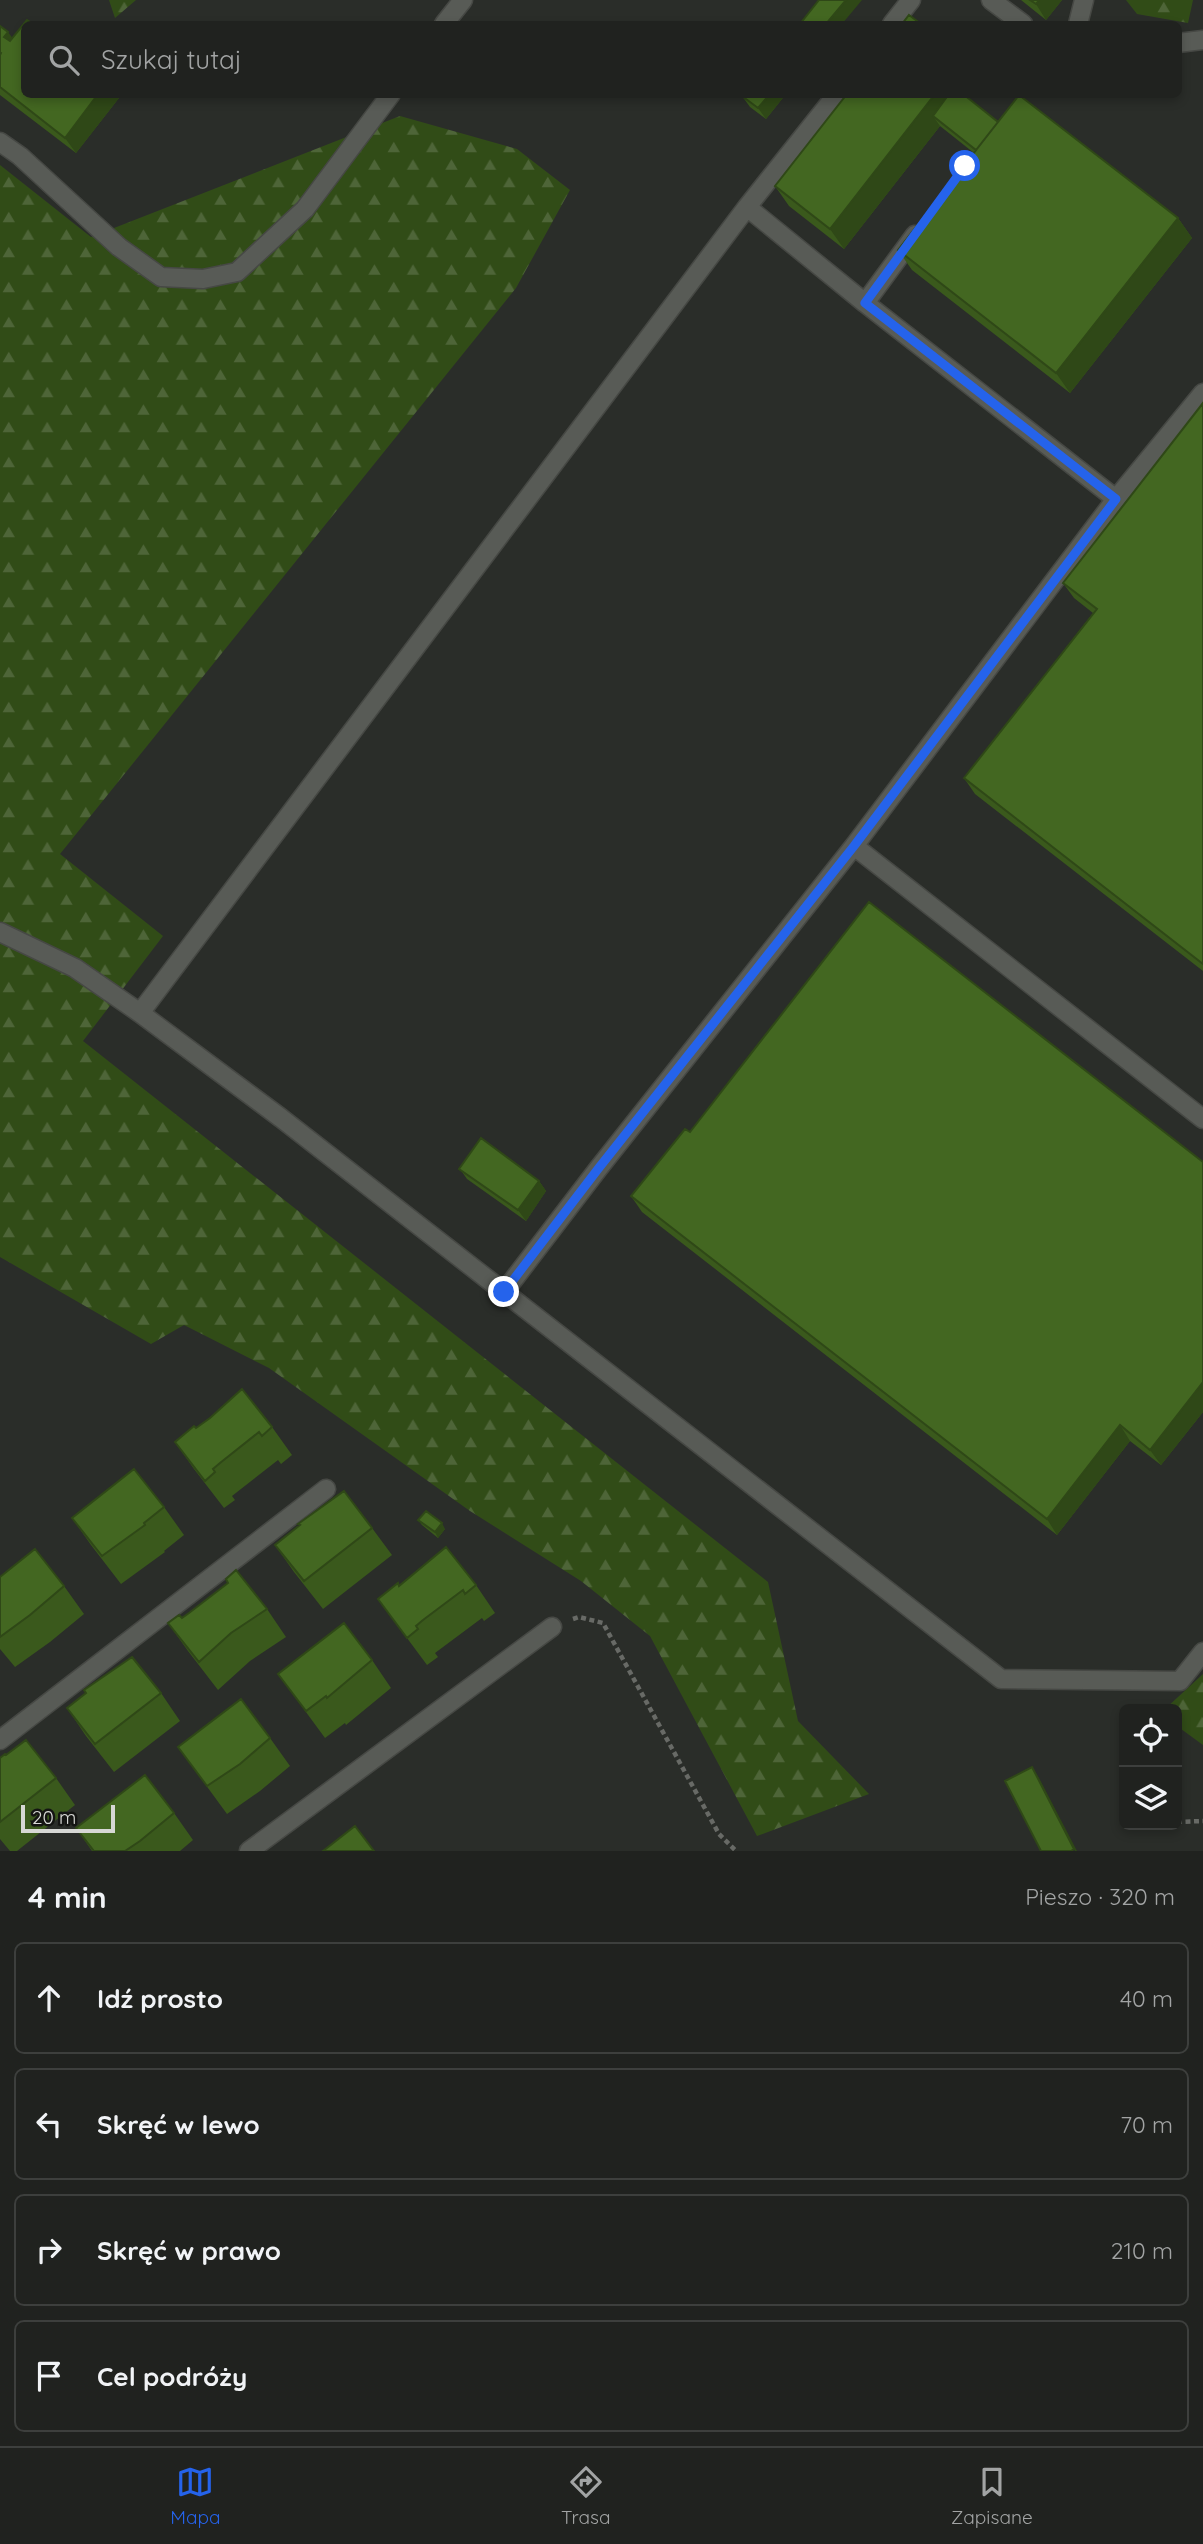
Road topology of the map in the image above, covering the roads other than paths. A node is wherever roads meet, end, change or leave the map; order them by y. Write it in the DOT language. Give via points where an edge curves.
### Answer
graph roads {
  1 [pos="463,0"];
  2 [pos="911,0"];
  3 [pos="991,0"];
  4 [pos="1084,0"];
  5 [pos="446,21"];
  6 [pos="894,21"];
  7 [pos="1019,21"];
  8 [pos="1079,21"];
  9 [pos="1203,40"];
  10 [pos="1182,43"];
  11 [pos="388,98"];
  12 [pos="833,98"];
  13 [pos="0,142"];
  14 [pos="747,207"];
  15 [pos="927,219"];
  16 [pos="865,303"];
  17 [pos="1203,394"];
  18 [pos="1116,499"];
  19 [pos="854,846"];
  20 [pos="0,932"];
  21 [pos="140,1013"];
  22 [pos="1203,1119"];
  23 [pos="504,1292"];
  24 [pos="326,1489"];
  25 [pos="552,1627"];
  26 [pos="1203,1652"];
  27 [pos="0,1741"];
  28 [pos="249,1851"];
  1 -- 5 [label="lane"];
  2 -- 6 [label="lane"];
  3 -- 7 [label="lane"];
  4 -- 8 [label="lane"];
  9 -- 10 [label="lane"];
  11 -- 13 [label="lane" via="305,209 237,272 203,279 161,277 119,247"];
  12 -- 14 [label="lane"];
  14 -- 16 [label="lane"];
  14 -- 21 [label="lane"];
  15 -- 16 [label="lane"];
  16 -- 18 [label="lane"];
  17 -- 18 [label="lane"];
  18 -- 19 [label="lane"];
  19 -- 22 [label="lane"];
  19 -- 23 [label="lane"];
  20 -- 21 [label="lane" via="75,968"];
  21 -- 23 [label="lane"];
  23 -- 26 [label="lane" via="1000,1679 1180,1681"];
  24 -- 27 [label="lane"];
  25 -- 28 [label="lane"];
}
